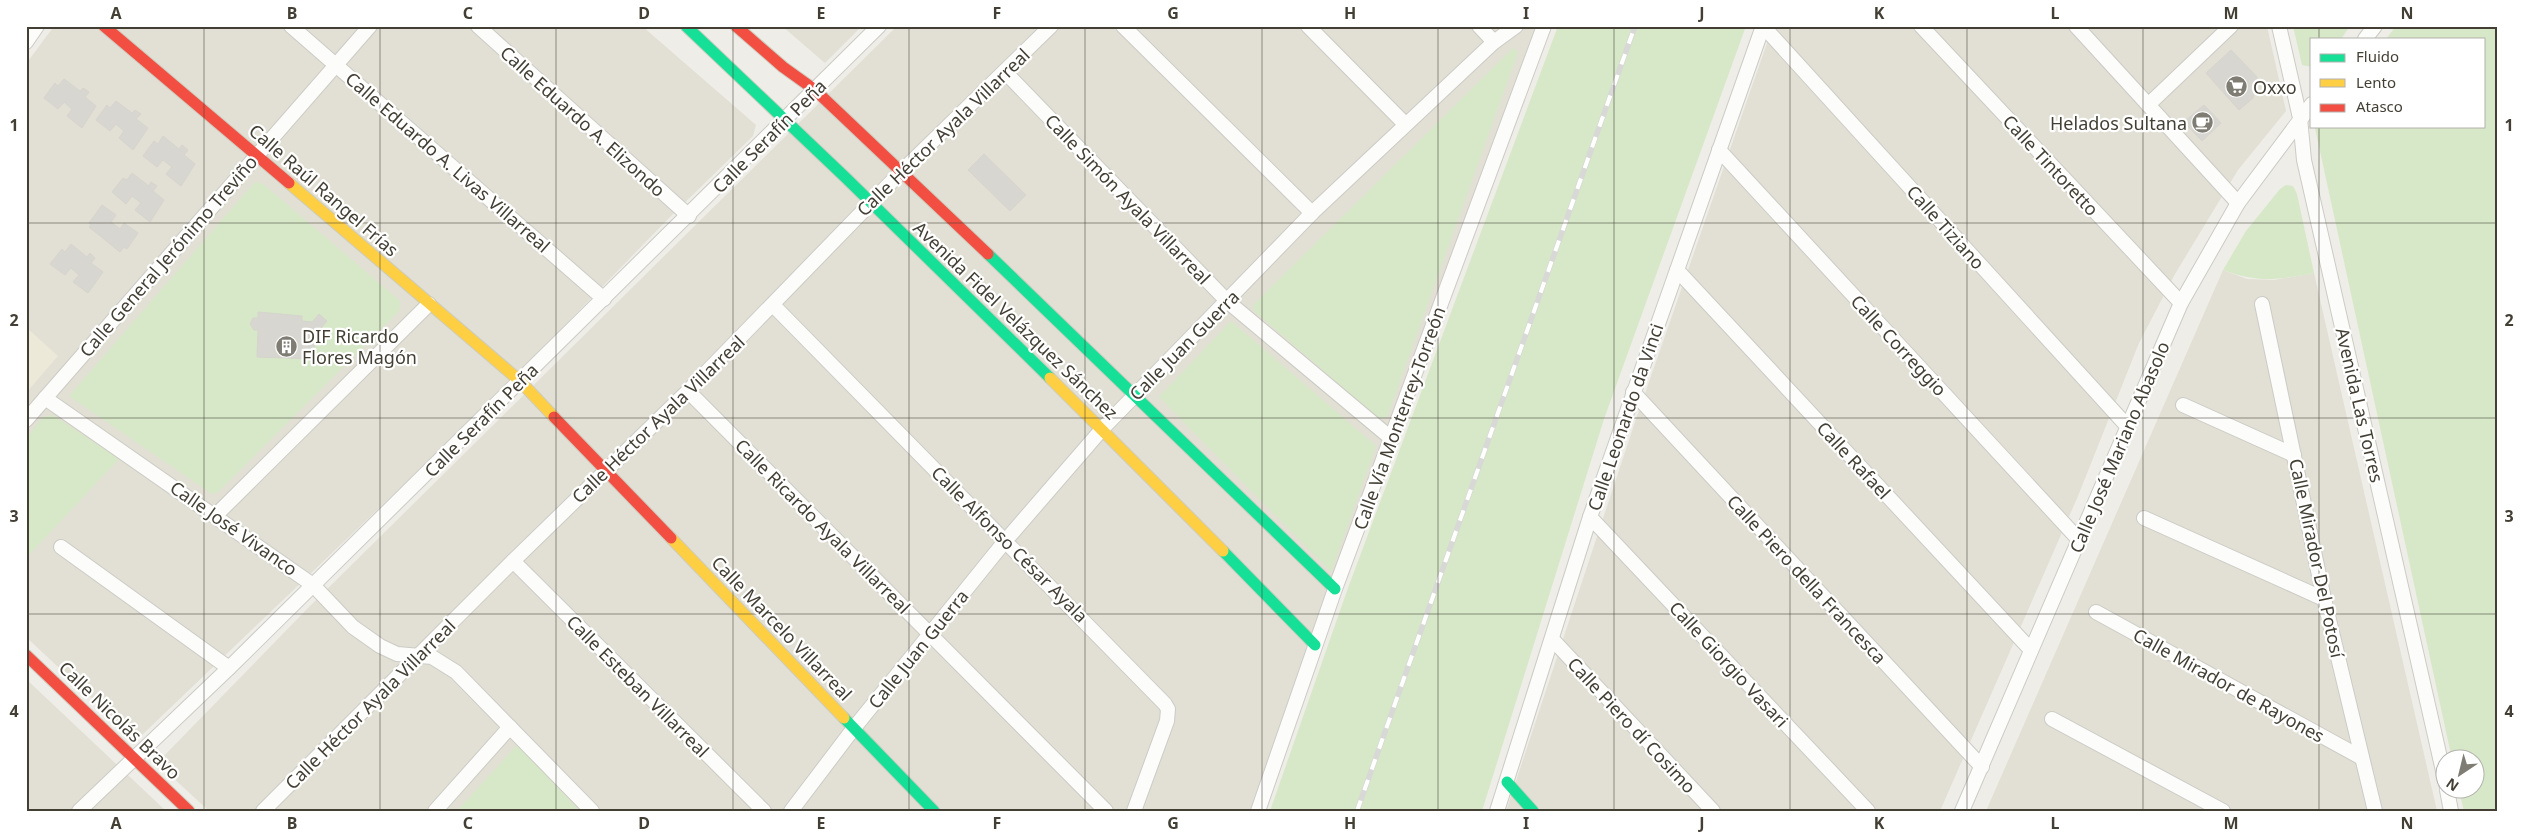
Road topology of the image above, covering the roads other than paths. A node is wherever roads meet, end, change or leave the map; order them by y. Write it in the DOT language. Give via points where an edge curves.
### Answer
graph roads {
  1 [pos="37,26"];
  2 [pos="104,26"];
  3 [pos="291,26"];
  4 [pos="370,26"];
  5 [pos="478,26"];
  6 [pos="686,26"];
  7 [pos="736,26"];
  8 [pos="879,26"];
  9 [pos="1051,26"];
  10 [pos="1123,26"];
  11 [pos="1308,26"];
  12 [pos="1479,26"];
  13 [pos="1516,26"];
  14 [pos="1544,26"];
  15 [pos="1763,26"];
  16 [pos="1921,26"];
  17 [pos="2076,26"];
  18 [pos="2231,26"];
  19 [pos="2279,26"];
  20 [pos="2375,26"];
  21 [pos="2366,38"];
  22 [pos="26,42"];
  23 [pos="1494,42"];
  24 [pos="336,65"];
  25 [pos="1005,72"];
  26 [pos="815,90"];
  27 [pos="2148,105"];
  28 [pos="2310,106"];
  29 [pos="2300,118"];
  30 [pos="784,120"];
  31 [pos="1405,124"];
  32 [pos="1719,150"];
  33 [pos="257,155"];
  34 [pos="902,171"];
  35 [pos="871,202"];
  36 [pos="2238,204"];
  37 [pos="1312,213"];
  38 [pos="688,216"];
  39 [pos="1677,270"];
  40 [pos="604,299"];
  41 [pos="1228,301"];
  42 [pos="2181,303"];
  43 [pos="429,304"];
  44 [pos="2262,304"];
  45 [pos="773,305"];
  46 [pos="520,381"];
  47 [pos="688,391"];
  48 [pos="1633,392"];
  49 [pos="1133,396"];
  50 [pos="45,398"];
  51 [pos="2183,405"];
  52 [pos="26,420"];
  53 [pos="2128,427"];
  54 [pos="1103,428"];
  55 [pos="1392,439"];
  56 [pos="2294,455"];
  57 [pos="605,470"];
  58 [pos="216,515"];
  59 [pos="1590,517"];
  60 [pos="2144,518"];
  61 [pos="1006,540"];
  62 [pos="2080,541"];
  63 [pos="61,547"];
  64 [pos="513,561"];
  65 [pos="314,585"];
  66 [pos="1335,589"];
  67 [pos="2324,599"];
  68 [pos="2096,612"];
  69 [pos="931,633"];
  70 [pos="1552,639"];
  71 [pos="1316,645"];
  72 [pos="2031,650"];
  73 [pos="26,655"];
  74 [pos="418,655"];
  75 [pos="229,668"];
  76 [pos="2052,719"];
  77 [pos="510,727"];
  78 [pos="854,728"];
  79 [pos="2438,750"];
  80 [pos="133,758"];
  81 [pos="2362,758"];
  82 [pos="1982,767"];
  83 [pos="1506,782"];
  84 [pos="79,811"];
  85 [pos="189,811"];
  86 [pos="263,811"];
  87 [pos="435,811"];
  88 [pos="592,811"];
  89 [pos="764,811"];
  90 [pos="791,811"];
  91 [pos="934,811"];
  92 [pos="1106,811"];
  93 [pos="1134,811"];
  94 [pos="1258,811"];
  95 [pos="1497,811"];
  96 [pos="1533,811"];
  97 [pos="1713,811"];
  98 [pos="1868,811"];
  99 [pos="1962,811"];
  100 [pos="2223,811"];
  101 [pos="2374,811"];
  1 -- 22 [label="street"];
  2 -- 33 [label="street, Calle Raúl Rangel Frías"];
  3 -- 24 [label="street, Calle Eduardo A. Livas Villarreal"];
  4 -- 24 [label="street, Calle General Jerónimo Treviño"];
  5 -- 38 [label="street, Calle Eduardo A. Elizondo"];
  6 -- 30 [label="street, Avenida Fidel Velázquez Sánchez"];
  7 -- 26 [label="street, Avenida Fidel Velázquez Sánchez"];
  8 -- 26 [label="street, Calle Serafín Peña"];
  9 -- 25 [label="street, Calle Héctor Ayala Villarreal"];
  10 -- 37 [label="street"];
  11 -- 31 [label="street"];
  12 -- 23 [label="street"];
  13 -- 23 [label="street, Calle Juan Guerra"];
  14 -- 55 [label="street, Calle Vía Monterrey-Torreón"];
  15 -- 32 [label="street, Calle Leonardo da Vinci"];
  15 -- 53 [label="street, Calle Tiziano"];
  16 -- 42 [label="street, Calle Tintoretto"];
  17 -- 27 [label="street"];
  18 -- 27 [label="street"];
  19 -- 29 [label="street, Avenida Las Torres"];
  20 -- 21 [label="street"];
  23 -- 31 [label="street, Calle Juan Guerra"];
  24 -- 33 [label="street, Calle General Jerónimo Treviño"];
  24 -- 40 [label="street, Calle Eduardo A. Livas Villarreal"];
  25 -- 34 [label="street, Calle Héctor Ayala Villarreal"];
  25 -- 41 [label="street, Calle Simón Ayala Villarreal"];
  26 -- 30 [label="street, Calle Serafín Peña"];
  26 -- 34 [label="street, Avenida Fidel Velázquez Sánchez"];
  27 -- 36 [label="street"];
  28 -- 29 [label="street, Calle José Mariano Abasolo"];
  29 -- 36 [label="street, Calle José Mariano Abasolo"];
  29 -- 79 [label="street, Avenida Las Torres" via="2304,160"];
  30 -- 35 [label="street, Avenida Fidel Velázquez Sánchez"];
  30 -- 38 [label="street, Calle Serafín Peña"];
  31 -- 37 [label="street, Calle Juan Guerra"];
  32 -- 39 [label="street, Calle Leonardo da Vinci"];
  32 -- 62 [label="street, Calle Correggio"];
  33 -- 43 [label="street, Calle Raúl Rangel Frías"];
  33 -- 50 [label="street, Calle General Jerónimo Treviño"];
  34 -- 35 [label="street, Calle Héctor Ayala Villarreal"];
  34 -- 49 [label="street, Avenida Fidel Velázquez Sánchez"];
  35 -- 45 [label="street, Calle Héctor Ayala Villarreal"];
  35 -- 54 [label="street, Avenida Fidel Velázquez Sánchez"];
  36 -- 42 [label="street, Calle José Mariano Abasolo"];
  37 -- 41 [label="street, Calle Juan Guerra"];
  38 -- 40 [label="street, Calle Serafín Peña"];
  39 -- 48 [label="street, Calle Leonardo da Vinci"];
  39 -- 72 [label="street, Calle Rafael"];
  40 -- 46 [label="street, Calle Serafín Peña"];
  41 -- 49 [label="street, Calle Juan Guerra"];
  41 -- 55 [label="street, Calle Simón Ayala Villarreal"];
  42 -- 53 [label="street, Calle José Mariano Abasolo"];
  43 -- 46 [label="street, Calle Raúl Rangel Frías"];
  43 -- 58 [label="street"];
  44 -- 56 [label="street, Calle Mirador Del Potosí"];
  45 -- 47 [label="street, Calle Héctor Ayala Villarreal"];
  45 -- 61 [label="street, Calle Alfonso César Ayala"];
  46 -- 57 [label="street, Calle Marcelo Villarreal"];
  46 -- 65 [label="street, Calle Serafín Peña"];
  47 -- 57 [label="street, Calle Héctor Ayala Villarreal"];
  47 -- 69 [label="street, Calle Ricardo Ayala Villarreal"];
  48 -- 59 [label="street, Calle Leonardo da Vinci"];
  48 -- 82 [label="street, Calle Piero della Francesca"];
  49 -- 54 [label="street, Calle Juan Guerra"];
  49 -- 66 [label="street, Avenida Fidel Velázquez Sánchez"];
  50 -- 52 [label="street, Calle General Jerónimo Treviño"];
  50 -- 58 [label="street, Calle José Vivanco"];
  51 -- 56 [label="street"];
  53 -- 62 [label="street, Calle José Mariano Abasolo"];
  54 -- 61 [label="street, Calle Juan Guerra"];
  54 -- 71 [label="street, Avenida Fidel Velázquez Sánchez"];
  55 -- 66 [label="street, Calle Vía Monterrey-Torreón"];
  56 -- 67 [label="street, Calle Mirador Del Potosí"];
  57 -- 64 [label="street, Calle Héctor Ayala Villarreal"];
  57 -- 78 [label="street, Calle Marcelo Villarreal"];
  58 -- 65 [label="street, Calle José Vivanco"];
  59 -- 70 [label="street, Calle Leonardo da Vinci"];
  59 -- 98 [label="street, Calle Giorgio Vasari"];
  60 -- 67 [label="street"];
  61 -- 69 [label="street, Calle Juan Guerra"];
  61 -- 93 [label="street, Calle Alfonso César Ayala" via="1161,698 1168,710 1167,721"];
  62 -- 72 [label="street, Calle José Mariano Abasolo"];
  63 -- 75 [label="street"];
  64 -- 74 [label="street, Calle Héctor Ayala Villarreal"];
  64 -- 89 [label="street, Calle Esteban Villarreal"];
  65 -- 74 [label="street, Calle José Vivanco" via="345,620 370,640 397,654"];
  65 -- 75 [label="street, Calle Serafín Peña"];
  66 -- 71 [label="street, Calle Vía Monterrey-Torreón"];
  67 -- 81 [label="street, Calle Mirador Del Potosí"];
  68 -- 81 [label="street, Calle Mirador de Rayones"];
  69 -- 78 [label="street, Calle Juan Guerra"];
  69 -- 92 [label="street, Calle Ricardo Ayala Villarreal"];
  70 -- 83 [label="street, Calle Leonardo da Vinci"];
  70 -- 97 [label="street, Calle Piero dí Cosimo"];
  71 -- 94 [label="street, Calle Vía Monterrey-Torreón"];
  72 -- 82 [label="street, Calle José Mariano Abasolo"];
  73 -- 80 [label="street, Calle Nicolás Bravo"];
  74 -- 77 [label="street, Calle José Vivanco" via="432,657 456,672"];
  74 -- 86 [label="street, Calle Héctor Ayala Villarreal"];
  75 -- 80 [label="street, Calle Serafín Peña"];
  76 -- 100 [label="street"];
  77 -- 87 [label="street"];
  77 -- 88 [label="street, Calle José Vivanco"];
  78 -- 90 [label="street, Calle Juan Guerra"];
  78 -- 91 [label="street, Calle Marcelo Villarreal"];
  80 -- 84 [label="street, Calle Serafín Peña"];
  80 -- 85 [label="street, Calle Nicolás Bravo"];
  81 -- 101 [label="street, Calle Mirador Del Potosí"];
  82 -- 99 [label="street, Calle José Mariano Abasolo"];
  83 -- 95 [label="street, Calle Leonardo da Vinci"];
  83 -- 96 [label="street"];
}
